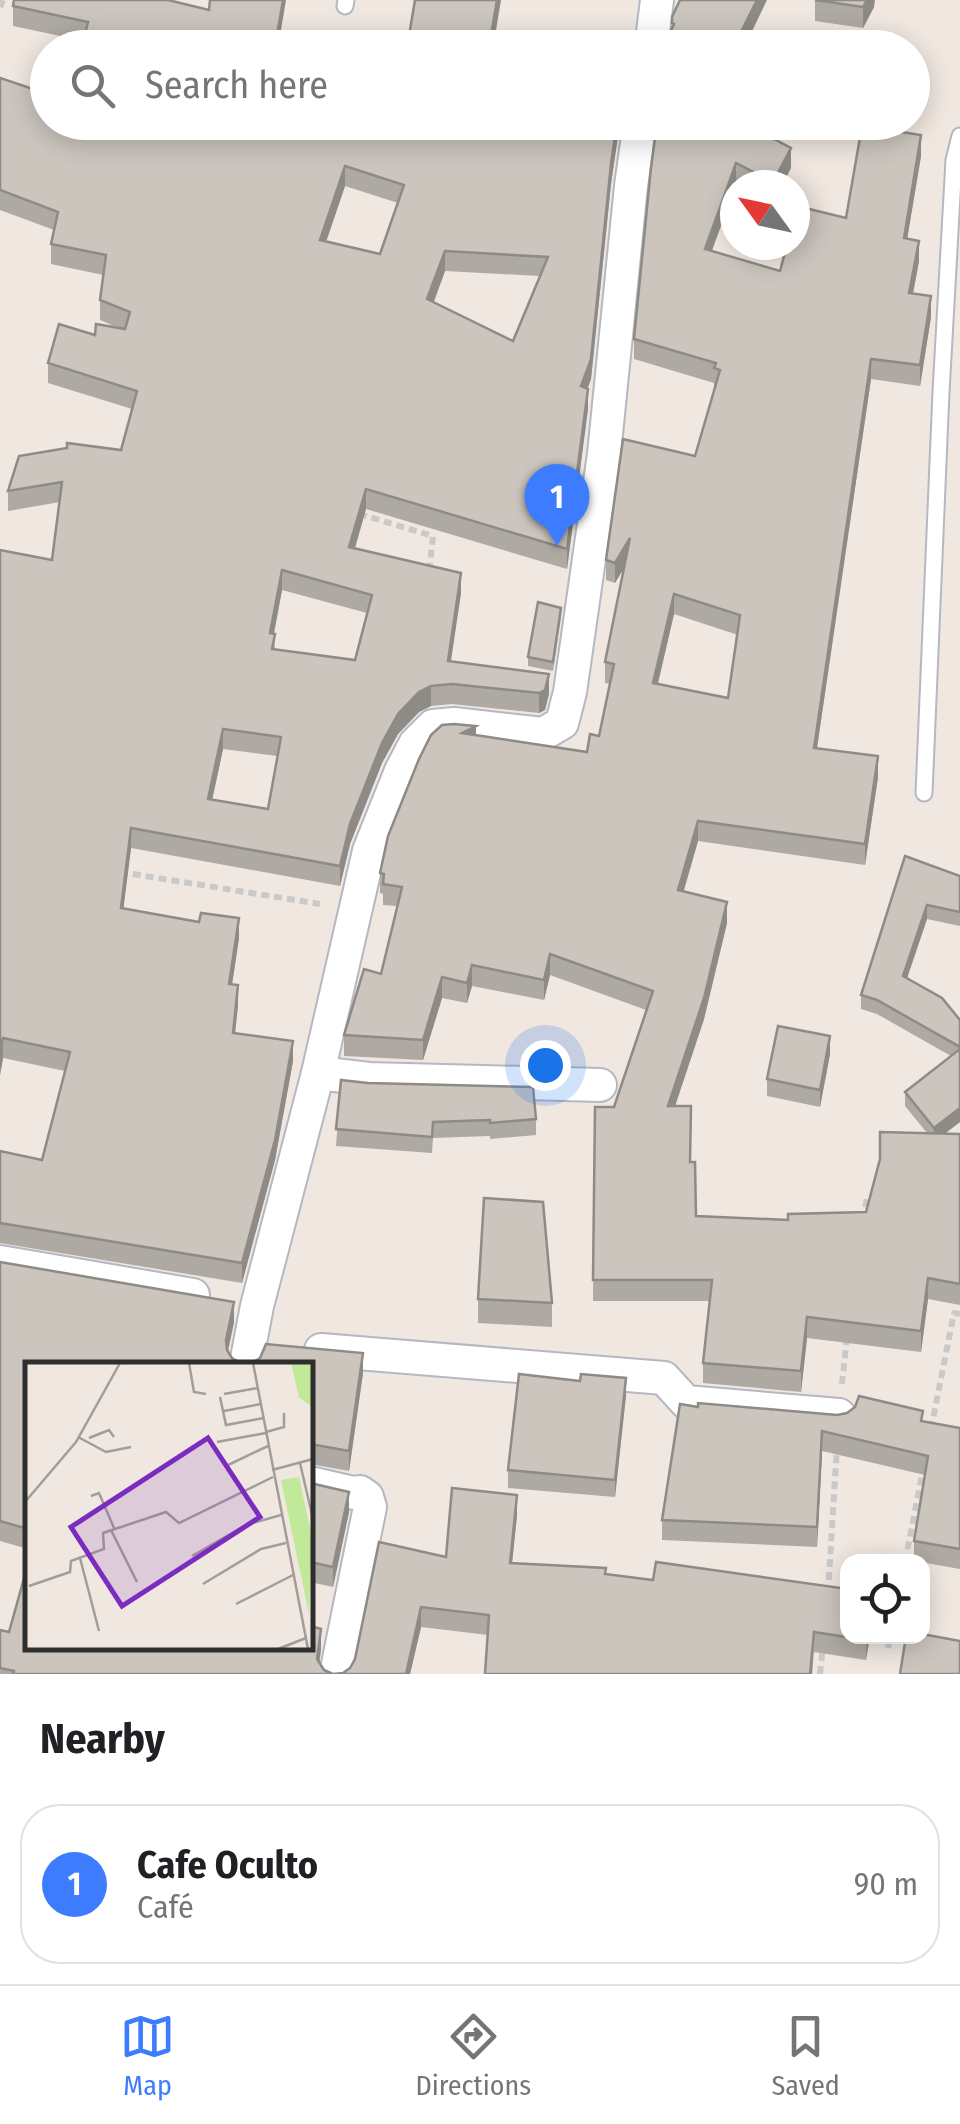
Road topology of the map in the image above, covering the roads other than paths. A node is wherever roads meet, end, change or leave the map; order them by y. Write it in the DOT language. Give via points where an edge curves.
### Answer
graph roads {
  1 [pos="657,0"];
  2 [pos="653,30"];
  3 [pos="960,136"];
  4 [pos="638,140"];
  5 [pos="924,793"];
  6 [pos="318,1073"];
  7 [pos="600,1085"];
  8 [pos="0,1262"];
  9 [pos="258,1306"];
  10 [pos="248,1353"];
  11 [pos="839,1415"];
  12 [pos="312,1484"];
  13 [pos="336,1674"];
  1 -- 2 [label="street"];
  3 -- 5 [label="lane" via="940,392"];
  4 -- 6 [label="street" via="604,454 562,723 542,734 433,726 415,744 369,851"];
  6 -- 7 [label="street"];
  6 -- 9 [label="street"];
  8 -- 9 [label="street"];
  9 -- 10 [label="street"];
  10 -- 11 [label="street" via="664,1378 686,1402"];
  12 -- 13 [label="street" via="360,1492 370,1507"];
}
